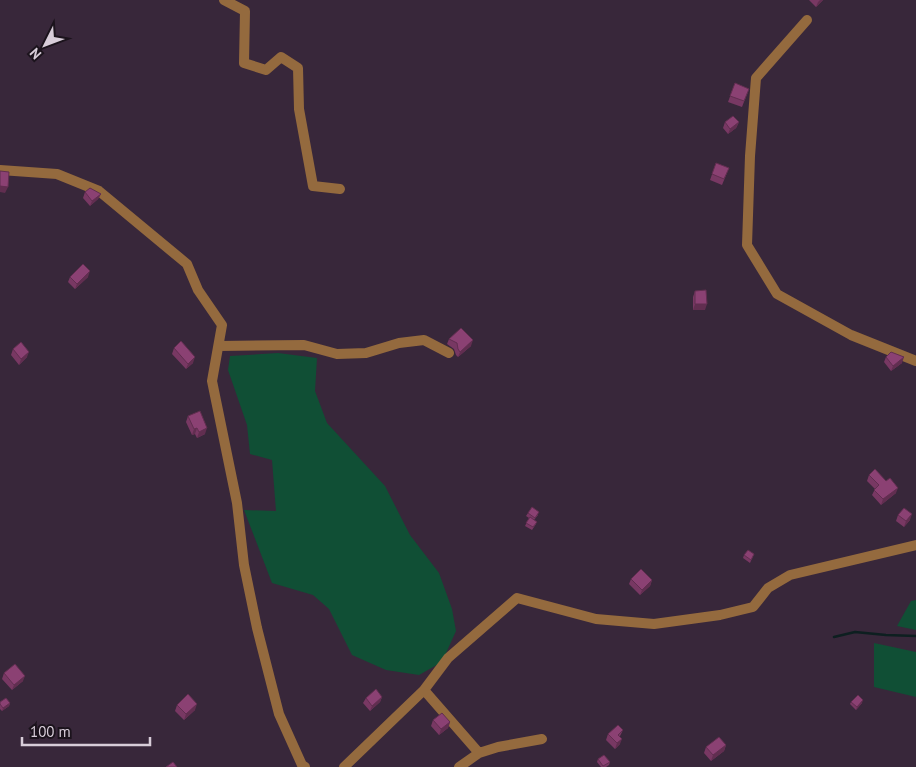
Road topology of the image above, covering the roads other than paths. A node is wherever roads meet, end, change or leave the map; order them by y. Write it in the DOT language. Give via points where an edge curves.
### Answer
graph roads {
  1 [pos="224,0"];
  2 [pos="807,20"];
  3 [pos="0,170"];
  4 [pos="340,189"];
  5 [pos="219,346"];
  6 [pos="449,353"];
  7 [pos="916,361"];
  8 [pos="916,545"];
  9 [pos="424,690"];
  10 [pos="542,739"];
  11 [pos="479,753"];
  12 [pos="305,767"];
  13 [pos="344,767"];
  14 [pos="459,767"];
  1 -- 4 [label="street" via="245,11 244,63 266,70 281,57 298,68 299,109 313,186"];
  2 -- 7 [label="street" via="756,78 747,245 777,294 851,335"];
  3 -- 5 [label="street" via="57,174 99,191 126,212 187,264 198,290 222,324"];
  5 -- 6 [label="street" via="304,345 337,354 366,354 398,343 424,340"];
  5 -- 12 [label="street" via="212,382 237,503 256,628 279,714"];
  8 -- 9 [label="street" via="790,575 768,588 753,607 654,624 596,619 517,598 448,658"];
  9 -- 11 [label="street"];
  9 -- 13 [label="street"];
  10 -- 11 [label="street"];
  11 -- 14 [label="street"];
}
